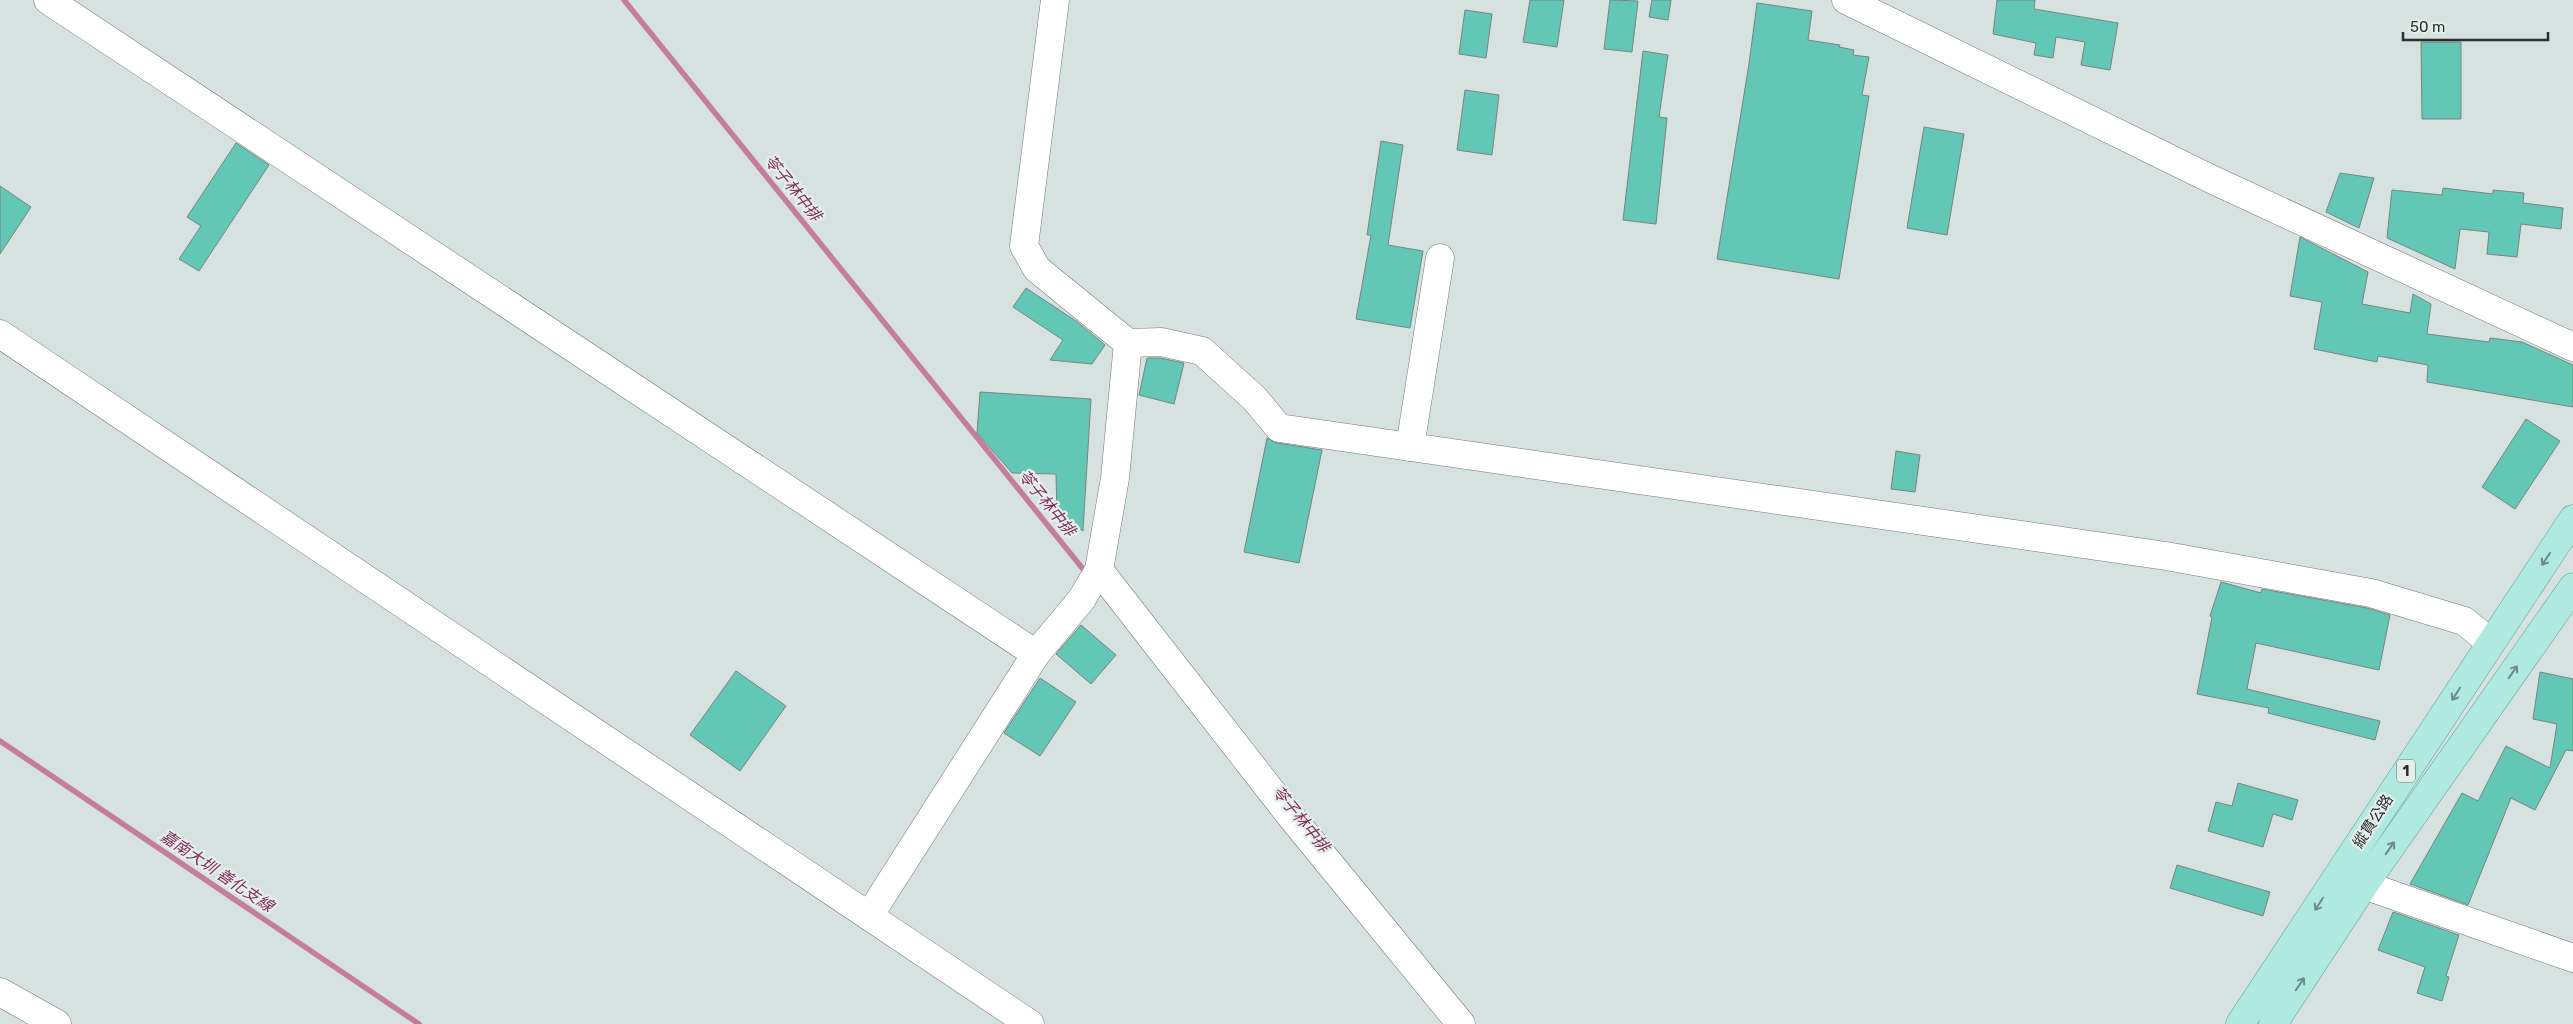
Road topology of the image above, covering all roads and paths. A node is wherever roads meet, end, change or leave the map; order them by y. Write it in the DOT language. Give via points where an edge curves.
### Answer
graph roads {
  1 [pos="48,0"];
  2 [pos="1055,0"];
  3 [pos="1846,0"];
  4 [pos="1440,258"];
  5 [pos="0,334"];
  6 [pos="1128,343"];
  7 [pos="2573,347"];
  8 [pos="1410,447"];
  9 [pos="2573,519"];
  10 [pos="1097,573"];
  11 [pos="2573,587"];
  12 [pos="2490,642"];
  13 [pos="1036,654"];
  14 [pos="2340,872"];
  15 [pos="2364,885"];
  16 [pos="870,916"];
  17 [pos="2573,958"];
  18 [pos="0,992"];
  19 [pos="57,1024"];
  20 [pos="1030,1024"];
  21 [pos="1460,1024"];
  22 [pos="2240,1024"];
  23 [pos="2273,1024"];
  1 -- 13 [label="street"];
  2 -- 6 [label="street" via="1024,246 1037,269"];
  3 -- 7 [label="street" via="2211,179"];
  4 -- 8 [label="street"];
  5 -- 16 [label="street"];
  6 -- 8 [label="street" via="1161,342 1202,351 1255,399 1279,428"];
  6 -- 10 [label="street" via="1115,478"];
  8 -- 12 [label="street" via="2166,556 2370,593 2464,621"];
  9 -- 12 [label="main road, 縱貫公路 / 1, one-way"];
  10 -- 13 [label="street" via="1082,600"];
  10 -- 21 [label="street"];
  15 -- 11 [label="main road, 縱貫公路 / 1, one-way"];
  12 -- 14 [label="main road, 縱貫公路 / 1, one-way"];
  13 -- 16 [label="street"];
  14 -- 15 [label="street"];
  14 -- 22 [label="main road, 縱貫公路 / 1, one-way"];
  15 -- 17 [label="street"];
  23 -- 15 [label="main road, 縱貫公路 / 1, one-way"];
  16 -- 20 [label="street"];
  18 -- 19 [label="street"];
}
